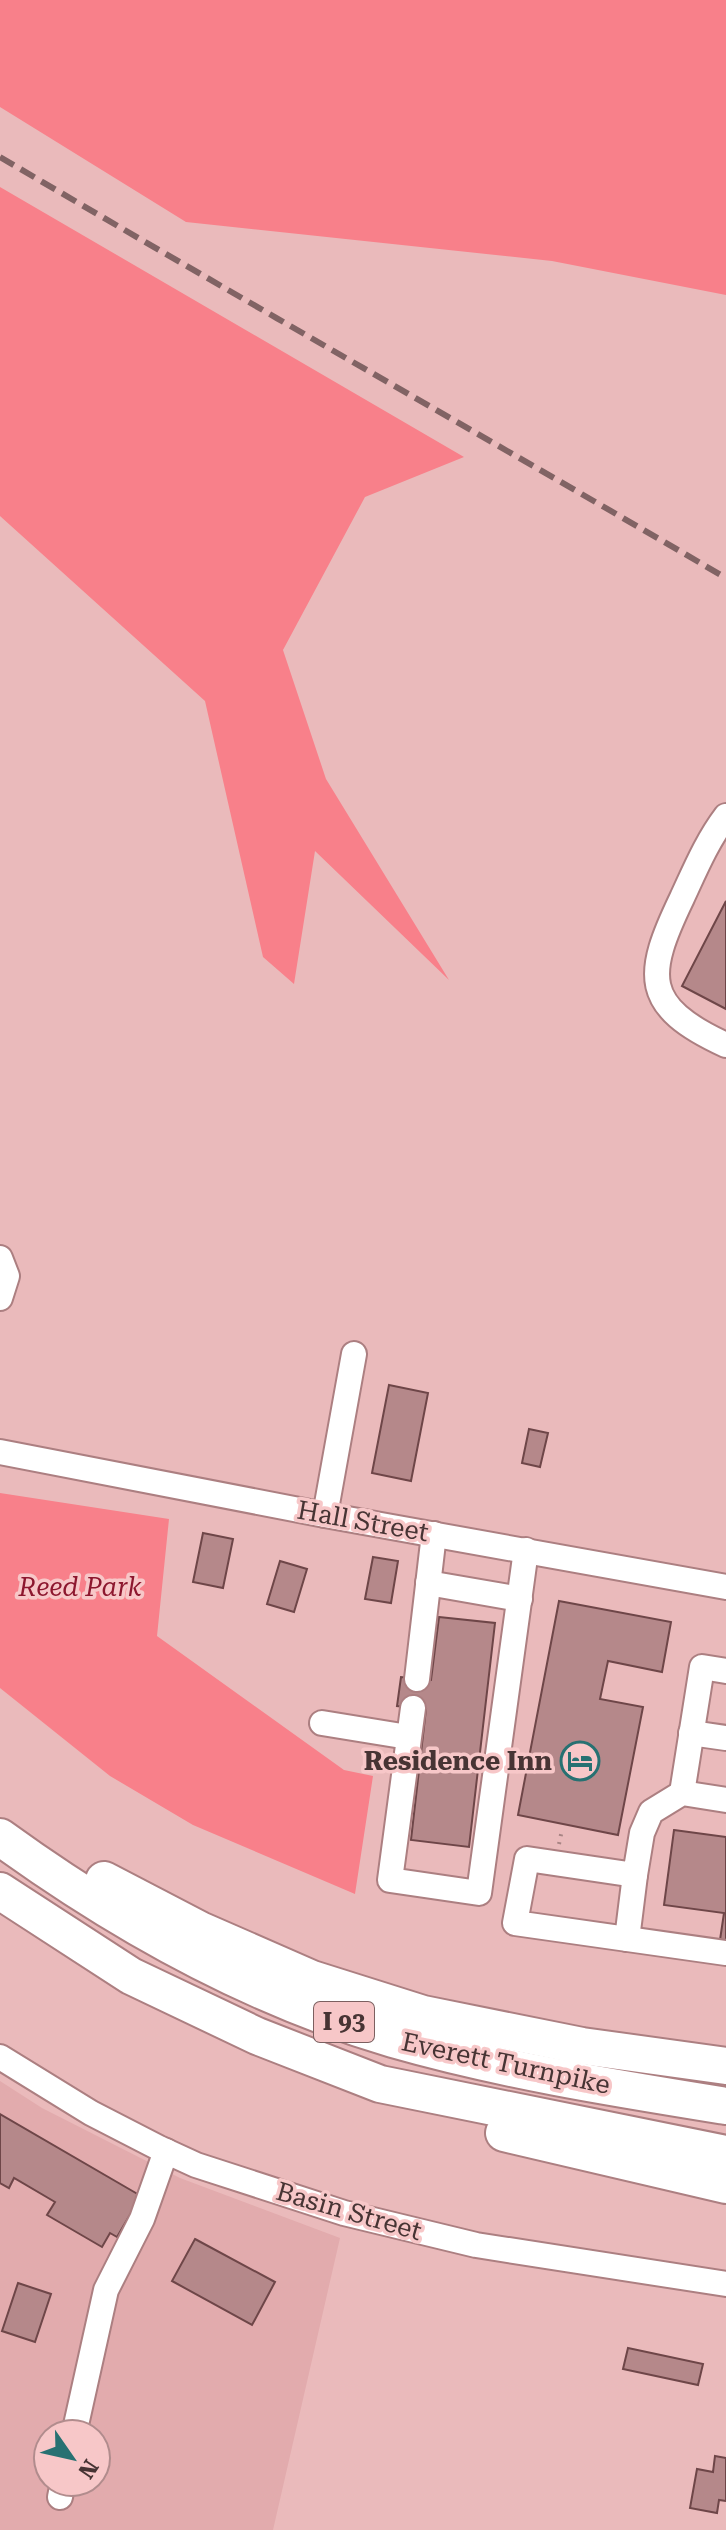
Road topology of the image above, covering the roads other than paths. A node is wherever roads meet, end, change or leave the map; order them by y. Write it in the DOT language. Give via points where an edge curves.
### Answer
graph roads {
  1 [pos="726,816"];
  2 [pos="726,1045"];
  3 [pos="0,1258"];
  4 [pos="0,1298"];
  5 [pos="354,1354"];
  6 [pos="0,1452"];
  7 [pos="325,1515"];
  8 [pos="434,1534"];
  9 [pos="526,1550"];
  10 [pos="428,1583"];
  11 [pos="726,1587"];
  12 [pos="520,1599"];
  13 [pos="726,1671"];
  14 [pos="417,1679"];
  15 [pos="413,1708"];
  16 [pos="322,1723"];
  17 [pos="691,1733"];
  18 [pos="408,1737"];
  19 [pos="726,1738"];
  20 [pos="682,1793"];
  21 [pos="726,1800"];
  22 [pos="0,1811"];
  23 [pos="0,1837"];
  24 [pos="635,1875"];
  25 [pos="0,1891"];
  26 [pos="627,1939"];
  27 [pos="726,1953"];
  28 [pos="0,2057"];
  29 [pos="726,2066"];
  30 [pos="380,2084"];
  31 [pos="726,2106"];
  32 [pos="166,2151"];
  33 [pos="726,2154"];
  34 [pos="726,2185"];
  35 [pos="726,2284"];
  36 [pos="78,2418"];
  1 -- 2 [label="street" via="664,936 656,978 670,1009"];
  3 -- 4 [label="street" via="7,1276"];
  5 -- 7 [label="street"];
  6 -- 7 [label="street, Hall Street"];
  7 -- 8 [label="street, Hall Street"];
  8 -- 9 [label="street, Hall Street"];
  8 -- 10 [label="street"];
  9 -- 11 [label="street, Hall Street"];
  9 -- 12 [label="street"];
  10 -- 12 [label="street"];
  10 -- 14 [label="street"];
  12 -- 18 [label="street" via="479,1893 390,1880"];
  13 -- 17 [label="street" via="702,1667"];
  15 -- 18 [label="street"];
  16 -- 18 [label="street"];
  17 -- 19 [label="street"];
  17 -- 20 [label="street"];
  20 -- 21 [label="street"];
  20 -- 24 [label="street" via="651,1812"];
  22 -- 29 [label="highway" via="134,1897 312,1979 423,2014 582,2046"];
  23 -- 31 [label="highway, Everett Turnpike / I 93" via="97,1905 198,1961 327,2016 505,2067"];
  24 -- 26 [label="street"];
  24 -- 26 [label="street" via="527,1859 515,1923"];
  25 -- 30 [label="highway, Everett Turnpike / I 93" via="131,1976 257,2036"];
  26 -- 27 [label="street"];
  28 -- 32 [label="street, Basin Street"];
  30 -- 33 [label="highway, Everett Turnpike / I 93"];
  30 -- 34 [label="highway" via="495,2131"];
  32 -- 35 [label="street, Basin Street" via="344,2213 462,2242"];
  32 -- 36 [label="street" via="142,2219 106,2290"];
}
